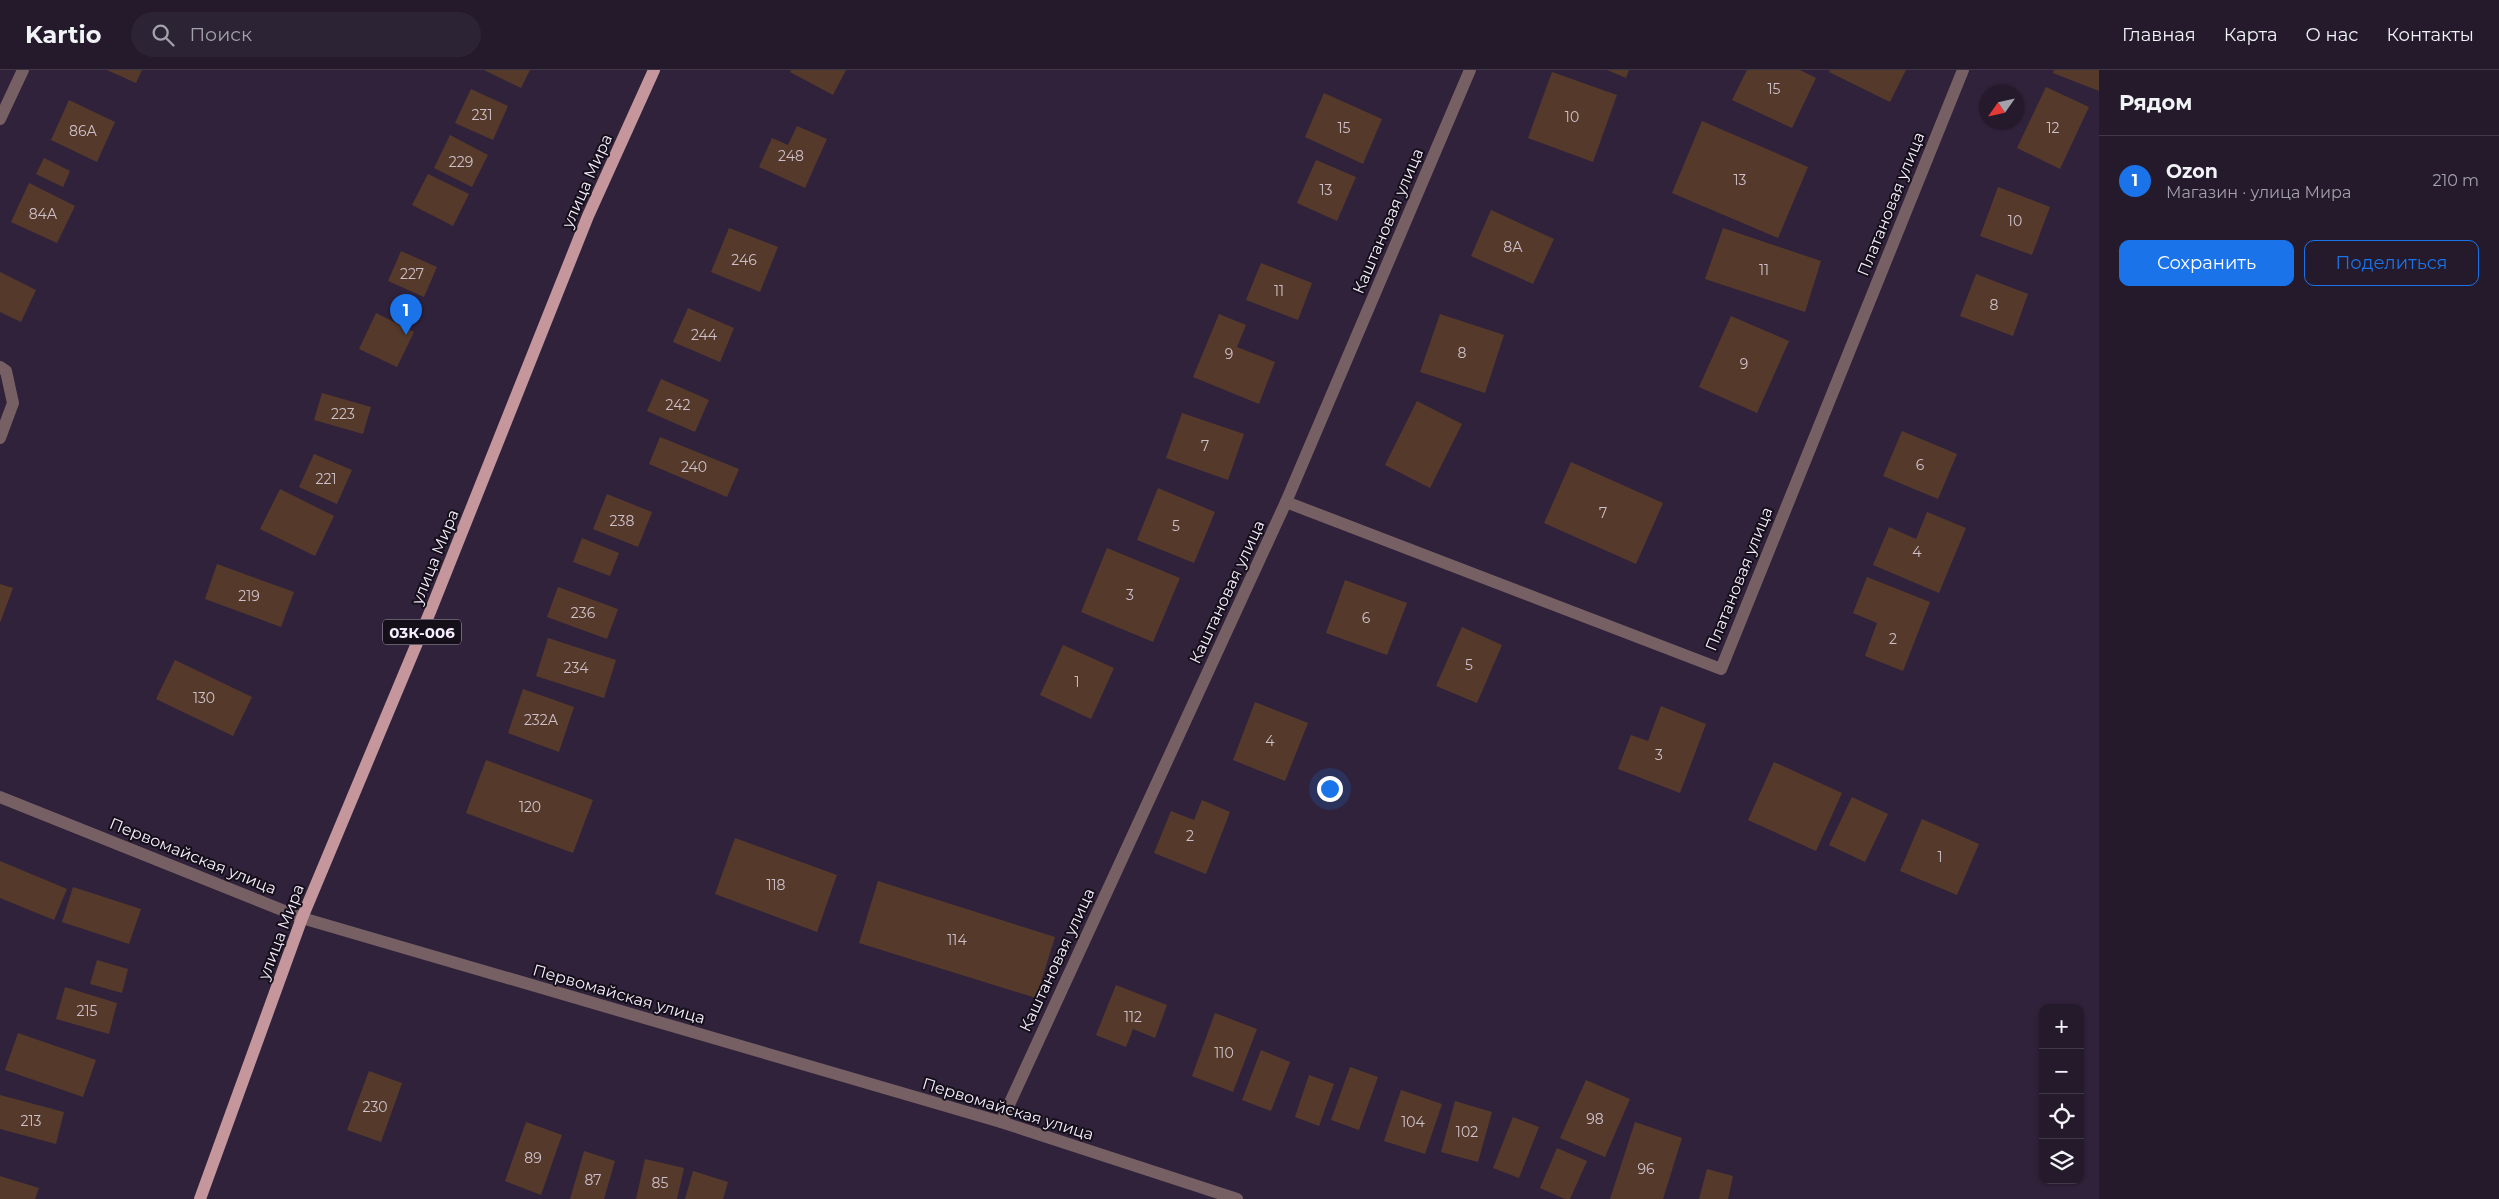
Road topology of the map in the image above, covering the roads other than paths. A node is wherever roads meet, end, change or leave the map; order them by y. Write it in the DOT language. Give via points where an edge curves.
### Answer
graph roads {
  1 [pos="23,70"];
  2 [pos="654,70"];
  3 [pos="1470,70"];
  4 [pos="1963,70"];
  5 [pos="0,120"];
  6 [pos="0,367"];
  7 [pos="0,438"];
  8 [pos="1286,502"];
  9 [pos="0,797"];
  10 [pos="302,918"];
  11 [pos="1001,1122"];
  12 [pos="200,1199"];
  13 [pos="1237,1199"];
  1 -- 5 [label="street"];
  2 -- 10 [label="main road, улица Мира / 03К-006" via="588,216 430,612"];
  3 -- 8 [label="street, Каштановая улица"];
  4 -- 8 [label="street, Платановая улица" via="1721,669"];
  6 -- 7 [label="street" via="6,371 13,403"];
  8 -- 11 [label="street, Каштановая улица"];
  9 -- 10 [label="street, Первомайская улица"];
  10 -- 11 [label="street, Первомайская улица"];
  10 -- 12 [label="main road, улица Мира / 03К-006"];
  11 -- 13 [label="street, Первомайская улица"];
}
